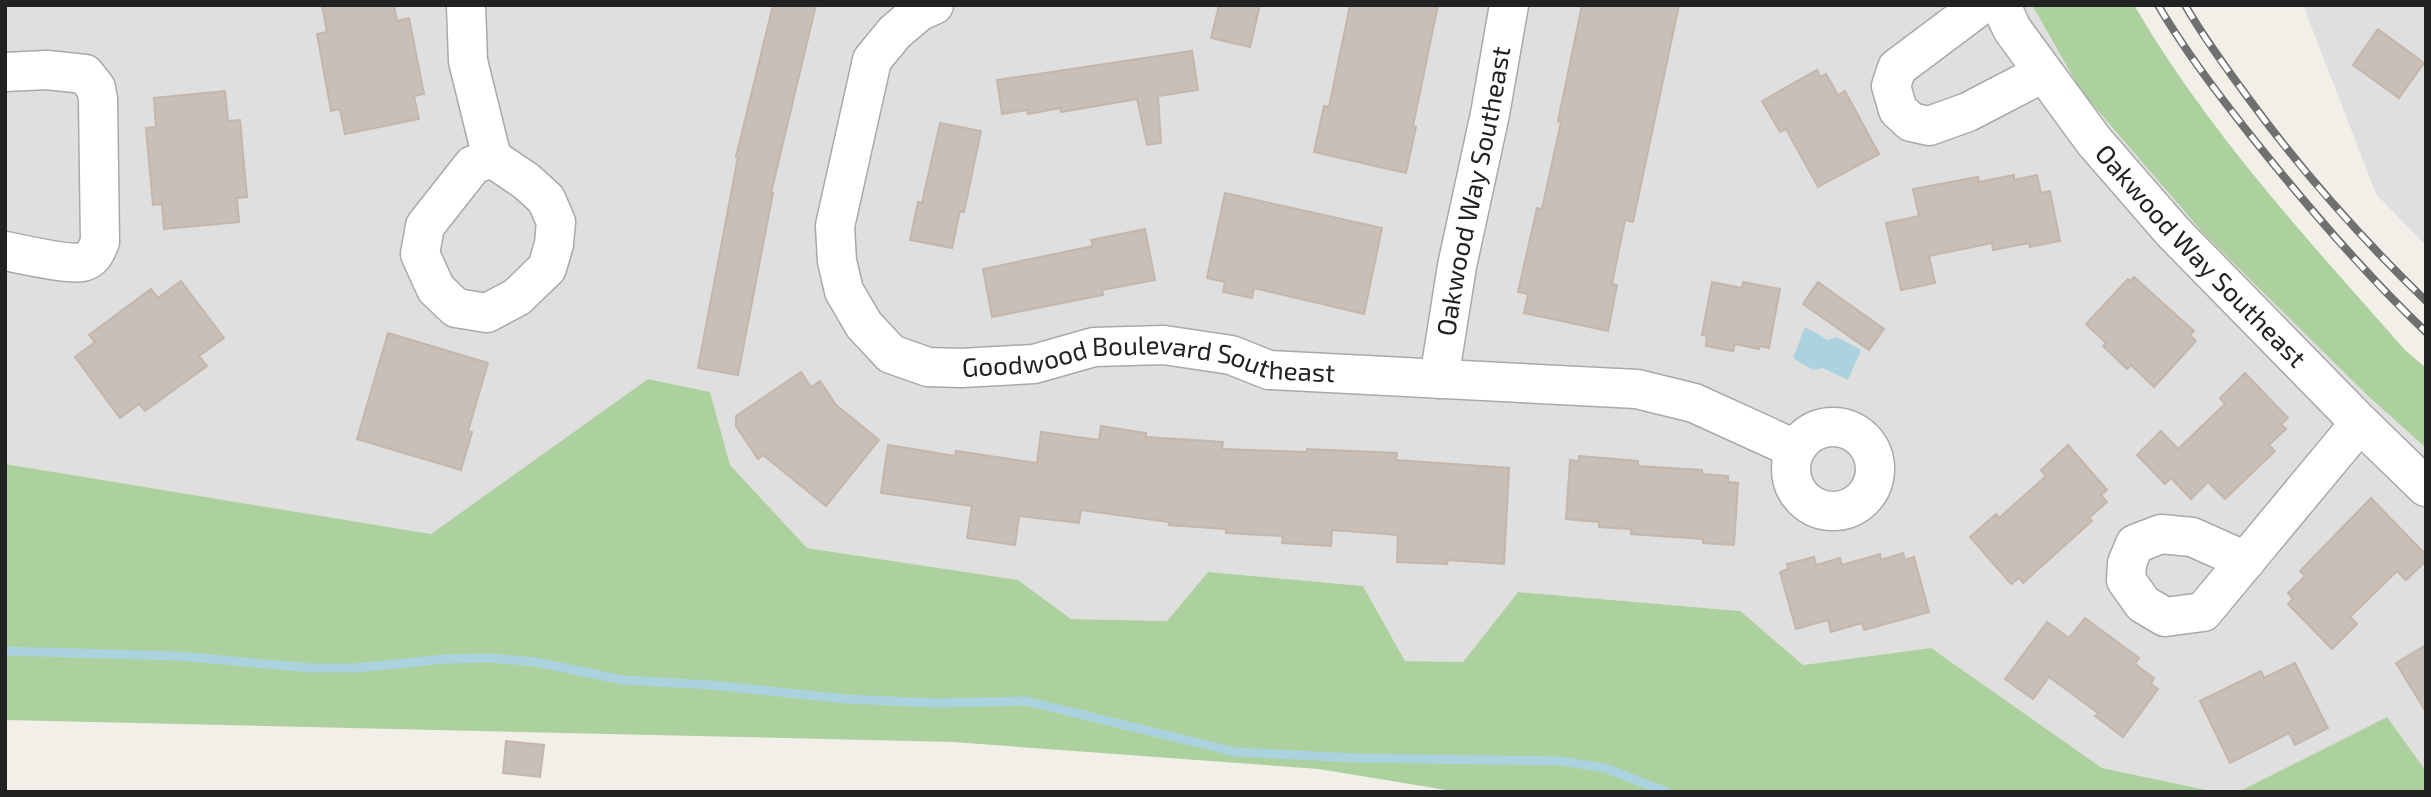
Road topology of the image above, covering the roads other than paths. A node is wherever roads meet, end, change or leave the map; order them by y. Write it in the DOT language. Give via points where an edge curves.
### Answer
graph roads {
  1 [pos="466,5"];
  2 [pos="934,5"];
  3 [pos="1509,5"];
  4 [pos="1982,5"];
  5 [pos="2001,5"];
  6 [pos="5,72"];
  7 [pos="2043,73"];
  8 [pos="492,158"];
  9 [pos="5,251"];
  10 [pos="1439,379"];
  11 [pos="2360,424"];
  12 [pos="1795,449"];
  13 [pos="2426,487"];
  14 [pos="2246,561"];
  1 -- 8 [label="street" via="468,61"];
  2 -- 10 [label="street, Goodwood Boulevard Southeast" via="895,32 872,60 835,226 844,291 864,325 891,354 928,367 961,368 1034,364 1094,346 1164,345 1231,355 1269,370"];
  3 -- 10 [label="street, Oakwood Way Southeast"];
  4 -- 7 [label="street" via="1897,68 1891,86 1898,110 1911,122 1929,126 1968,112"];
  5 -- 7 [label="street, Oakwood Way Southeast"];
  6 -- 9 [label="street" via="85,74 96,88 100,242 95,255 82,262"];
  7 -- 11 [label="street, Oakwood Way Southeast" via="2094,141 2173,232"];
  10 -- 12 [label="street, Goodwood Boulevard Southeast" via="1637,389 1694,403"];
  11 -- 13 [label="street, Oakwood Way Southeast"];
  11 -- 14 [label="street"];
}
